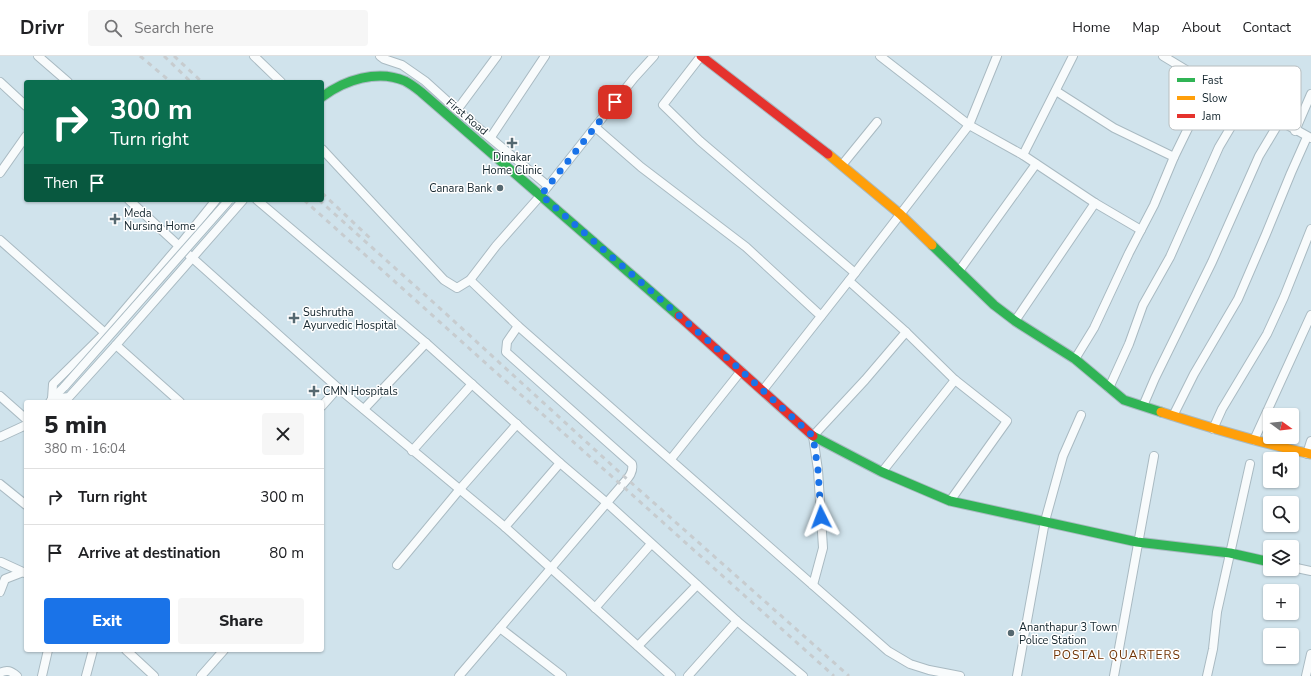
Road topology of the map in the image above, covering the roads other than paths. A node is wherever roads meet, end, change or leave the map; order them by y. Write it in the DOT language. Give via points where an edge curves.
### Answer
graph roads {
  1 [pos="38,56"];
  2 [pos="254,56"];
  3 [pos="497,56"];
  4 [pos="545,56"];
  5 [pos="654,56"];
  6 [pos="701,56"];
  7 [pos="880,56"];
  8 [pos="997,56"];
  9 [pos="1073,56"];
  10 [pos="1163,56"];
  11 [pos="383,57"];
  12 [pos="889,59"];
  13 [pos="1180,66"];
  14 [pos="66,80"];
  15 [pos="279,80"];
  16 [pos="0,82"];
  17 [pos="1056,91"];
  18 [pos="1311,94"];
  19 [pos="324,95"];
  20 [pos="24,104"];
  21 [pos="457,110"];
  22 [pos="1301,117"];
  23 [pos="877,122"];
  24 [pos="969,125"];
  25 [pos="595,127"];
  26 [pos="1187,130"];
  27 [pos="1229,130"];
  28 [pos="1275,130"];
  29 [pos="1295,131"];
  30 [pos="491,137"];
  31 [pos="1309,138"];
  32 [pos="24,139"];
  33 [pos="324,151"];
  34 [pos="1023,155"];
  35 [pos="1174,157"];
  36 [pos="1036,164"];
  37 [pos="842,165"];
  38 [pos="0,173"];
  39 [pos="548,186"];
  40 [pos="541,195"];
  41 [pos="131,202"];
  42 [pos="214,202"];
  43 [pos="227,202"];
  44 [pos="241,202"];
  45 [pos="259,202"];
  46 [pos="1095,202"];
  47 [pos="900,214"];
  48 [pos="1311,229"];
  49 [pos="1141,230"];
  50 [pos="0,240"];
  51 [pos="178,246"];
  52 [pos="192,258"];
  53 [pos="959,271"];
  54 [pos="855,273"];
  55 [pos="470,280"];
  56 [pos="849,281"];
  57 [pos="1311,315"];
  58 [pos="821,316"];
  59 [pos="1015,321"];
  60 [pos="518,326"];
  61 [pos="105,332"];
  62 [pos="906,332"];
  63 [pos="426,343"];
  64 [pos="116,345"];
  65 [pos="1075,359"];
  66 [pos="741,370"];
  67 [pos="955,380"];
  68 [pos="472,384"];
  69 [pos="338,388"];
  70 [pos="1109,388"];
  71 [pos="763,390"];
  72 [pos="0,396"];
  73 [pos="51,400"];
  74 [pos="52,400"];
  75 [pos="56,400"];
  76 [pos="178,400"];
  77 [pos="324,404"];
  78 [pos="1143,406"];
  79 [pos="364,409"];
  80 [pos="1080,416"];
  81 [pos="1174,416"];
  82 [pos="24,417"];
  83 [pos="517,424"];
  84 [pos="24,426"];
  85 [pos="1213,429"];
  86 [pos="813,436"];
  87 [pos="0,437"];
  88 [pos="1254,440"];
  89 [pos="1311,441"];
  90 [pos="412,450"];
  91 [pos="1309,454"];
  92 [pos="1154,456"];
  93 [pos="671,459"];
  94 [pos="560,463"];
  95 [pos="1250,464"];
  96 [pos="882,472"];
  97 [pos="0,484"];
  98 [pos="460,490"];
  99 [pos="950,501"];
  100 [pos="24,503"];
  101 [pos="607,503"];
  102 [pos="1045,521"];
  103 [pos="505,527"];
  104 [pos="1137,542"];
  105 [pos="651,544"];
  106 [pos="1230,553"];
  107 [pos="1263,560"];
  108 [pos="1,562"];
  109 [pos="397,565"];
  110 [pos="552,568"];
  111 [pos="1299,568"];
  112 [pos="1311,571"];
  113 [pos="24,573"];
  114 [pos="697,584"];
  115 [pos="813,585"];
  116 [pos="0,592"];
  117 [pos="595,608"];
  118 [pos="737,620"];
  119 [pos="500,628"];
  120 [pos="638,646"];
  121 [pos="48,652"];
  122 [pos="92,652"];
  123 [pos="128,652"];
  124 [pos="222,652"];
  125 [pos="1311,654"];
  126 [pos="0,673"];
  127 [pos="17,676"];
  128 [pos="42,676"];
  129 [pos="86,676"];
  130 [pos="154,676"];
  131 [pos="201,676"];
  132 [pos="459,676"];
  133 [pos="562,676"];
  134 [pos="671,676"];
  135 [pos="688,676"];
  136 [pos="803,676"];
  137 [pos="960,676"];
  138 [pos="1017,676"];
  139 [pos="1114,676"];
  140 [pos="1207,676"];
  141 [pos="1306,676"];
  1 -- 14 [label="street"];
  2 -- 15 [label="street"];
  3 -- 21 [label="street"];
  4 -- 30 [label="street"];
  5 -- 25 [label="street"];
  6 -- 37 [label="street"];
  6 -- 54 [label="street" via="663,105 700,141"];
  7 -- 12 [label="street"];
  8 -- 24 [label="street"];
  9 -- 17 [label="street"];
  10 -- 13 [label="street"];
  11 -- 21 [label="street, First Road" via="402,65 425,81"];
  12 -- 24 [label="street"];
  16 -- 20 [label="street"];
  17 -- 34 [label="street"];
  17 -- 35 [label="street" via="1114,128"];
  18 -- 22 [label="street"];
  19 -- 40 [label="street" via="344,83 368,76 403,80 421,92"];
  21 -- 30 [label="street, First Road"];
  23 -- 37 [label="street"];
  24 -- 34 [label="street"];
  24 -- 47 [label="street"];
  25 -- 39 [label="street"];
  25 -- 58 [label="street" via="641,167 746,247"];
  26 -- 35 [label="street"];
  27 -- 70 [label="street" via="1170,257 1143,306"];
  28 -- 78 [label="street" via="1259,156"];
  29 -- 31 [label="street"];
  30 -- 39 [label="street, First Road"];
  31 -- 81 [label="street" via="1291,173 1238,299 1194,374"];
  32 -- 38 [label="street"];
  33 -- 55 [label="street" via="444,280 457,288"];
  34 -- 36 [label="street"];
  35 -- 49 [label="street"];
  36 -- 46 [label="street"];
  36 -- 53 [label="street"];
  37 -- 47 [label="street"];
  39 -- 40 [label="street"];
  40 -- 55 [label="street"];
  40 -- 66 [label="street"];
  41 -- 51 [label="street"];
  42 -- 51 [label="street"];
  43 -- 74 [label="street, bridge"];
  44 -- 52 [label="street"];
  45 -- 63 [label="street"];
  46 -- 49 [label="street"];
  46 -- 59 [label="street"];
  47 -- 53 [label="street"];
  47 -- 54 [label="street"];
  48 -- 85 [label="street" via="1267,334 1222,409"];
  49 -- 65 [label="street" via="1094,328"];
  50 -- 61 [label="street"];
  51 -- 52 [label="street"];
  51 -- 61 [label="street"];
  52 -- 64 [label="street"];
  52 -- 69 [label="street"];
  53 -- 59 [label="street" via="994,305"];
  54 -- 56 [label="street"];
  55 -- 60 [label="street"];
  56 -- 58 [label="street"];
  56 -- 62 [label="street"];
  57 -- 88 [label="street"];
  58 -- 71 [label="street"];
  59 -- 65 [label="street"];
  60 -- 93 [label="street"];
  60 -- 101 [label="street" via="507,342 506,352 632,464 631,473"];
  61 -- 73 [label="street" via="53,384"];
  62 -- 67 [label="street"];
  62 -- 86 [label="street"];
  63 -- 68 [label="street"];
  63 -- 79 [label="street"];
  64 -- 75 [label="street" via="69,397"];
  64 -- 76 [label="street"];
  65 -- 70 [label="street"];
  66 -- 71 [label="street"];
  66 -- 93 [label="street"];
  67 -- 96 [label="street"];
  67 -- 99 [label="street" via="1007,421"];
  68 -- 83 [label="street"];
  68 -- 90 [label="street"];
  69 -- 77 [label="street"];
  69 -- 79 [label="street"];
  70 -- 78 [label="street" via="1124,400"];
  71 -- 86 [label="street"];
  72 -- 82 [label="street"];
  78 -- 81 [label="street"];
  79 -- 90 [label="street"];
  80 -- 102 [label="street" via="1063,456"];
  81 -- 85 [label="street"];
  83 -- 94 [label="street"];
  83 -- 98 [label="street"];
  84 -- 87 [label="street"];
  85 -- 88 [label="street"];
  86 -- 96 [label="street"];
  86 -- 115 [label="street" via="823,548"];
  88 -- 91 [label="street"];
  89 -- 91 [label="street"];
  90 -- 98 [label="street"];
  92 -- 104 [label="street"];
  93 -- 115 [label="street"];
  94 -- 101 [label="street"];
  94 -- 103 [label="street"];
  95 -- 106 [label="street"];
  96 -- 99 [label="street"];
  97 -- 100 [label="street"];
  98 -- 103 [label="street"];
  98 -- 109 [label="street"];
  99 -- 102 [label="street"];
  101 -- 105 [label="street"];
  101 -- 110 [label="street"];
  102 -- 104 [label="street"];
  102 -- 138 [label="street"];
  103 -- 110 [label="street"];
  104 -- 106 [label="street"];
  104 -- 139 [label="street"];
  105 -- 114 [label="street"];
  105 -- 117 [label="street"];
  106 -- 107 [label="street"];
  106 -- 140 [label="street"];
  108 -- 113 [label="street"];
  110 -- 117 [label="street"];
  110 -- 119 [label="street"];
  111 -- 112 [label="street"];
  113 -- 116 [label="street" via="5,579"];
  114 -- 118 [label="street"];
  114 -- 120 [label="street"];
  115 -- 137 [label="street" via="888,650 910,664"];
  117 -- 120 [label="street"];
  118 -- 135 [label="street"];
  118 -- 136 [label="street"];
  119 -- 132 [label="street"];
  119 -- 133 [label="street"];
  120 -- 134 [label="street"];
  121 -- 128 [label="street"];
  122 -- 129 [label="street"];
  123 -- 130 [label="street"];
  124 -- 131 [label="street"];
  125 -- 141 [label="street"];
  126 -- 127 [label="street" via="11,671"];
}
